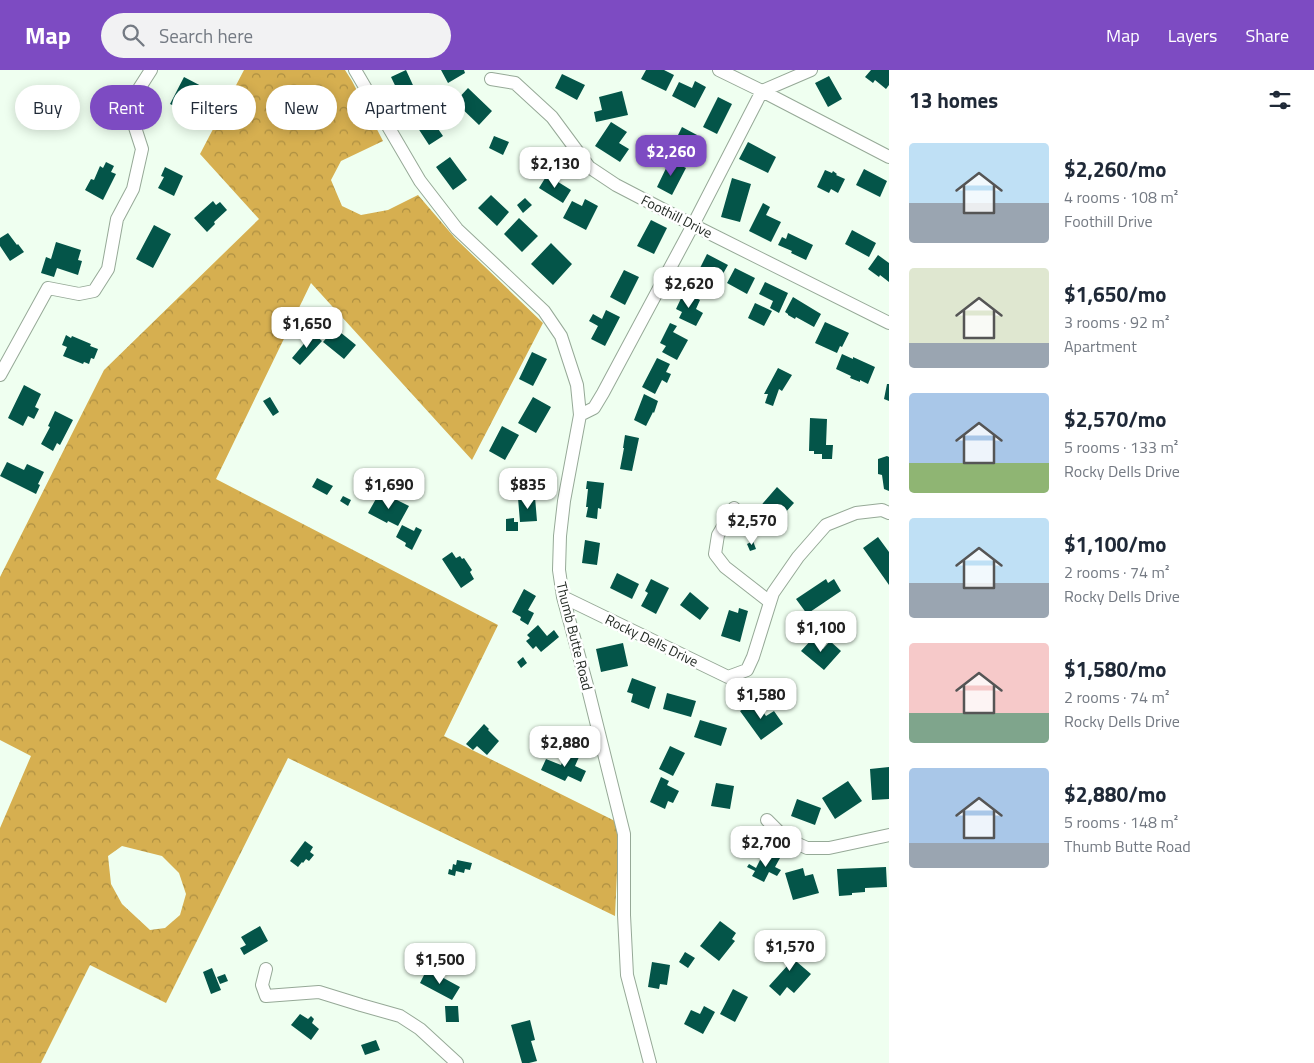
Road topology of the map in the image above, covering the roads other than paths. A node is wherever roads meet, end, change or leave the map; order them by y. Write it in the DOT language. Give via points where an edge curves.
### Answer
graph roads {
  1 [pos="151,70"];
  2 [pos="355,70"];
  3 [pos="719,70"];
  4 [pos="811,70"];
  5 [pos="491,79"];
  6 [pos="762,91"];
  7 [pos="889,156"];
  8 [pos="693,225"];
  9 [pos="889,323"];
  10 [pos="0,375"];
  11 [pos="580,415"];
  12 [pos="734,508"];
  13 [pos="889,513"];
  14 [pos="563,597"];
  15 [pos="770,602"];
  16 [pos="766,820"];
  17 [pos="889,835"];
  18 [pos="266,969"];
  19 [pos="457,1063"];
  20 [pos="650,1063"];
  1 -- 10 [label="street" via="135,95 131,115 142,148 133,189 117,219 108,269 94,291 79,294 48,288"];
  2 -- 11 [label="street, Thumb Butte Road" via="420,181 457,229 544,311 560,336 577,385"];
  3 -- 6 [label="street"];
  4 -- 6 [label="street"];
  5 -- 8 [label="street, Foothill Drive" via="515,83 552,117 589,166 616,185"];
  6 -- 7 [label="street"];
  6 -- 8 [label="street"];
  8 -- 9 [label="street, Foothill Drive"];
  8 -- 11 [label="street" via="594,408"];
  11 -- 14 [label="street, Thumb Butte Road" via="560,536 559,570"];
  12 -- 15 [label="street" via="718,535 715,554 725,567"];
  13 -- 15 [label="street, Rocky Dells Drive" via="882,510 856,513 826,525 798,557"];
  14 -- 15 [label="street, Rocky Dells Drive" via="728,677 747,670"];
  14 -- 20 [label="street, Thumb Butte Road" via="624,834 627,975"];
  16 -- 17 [label="street" via="785,838 807,848 829,848"];
  18 -- 19 [label="street" via="262,985 266,996 319,992 400,1016 420,1029"];
}
